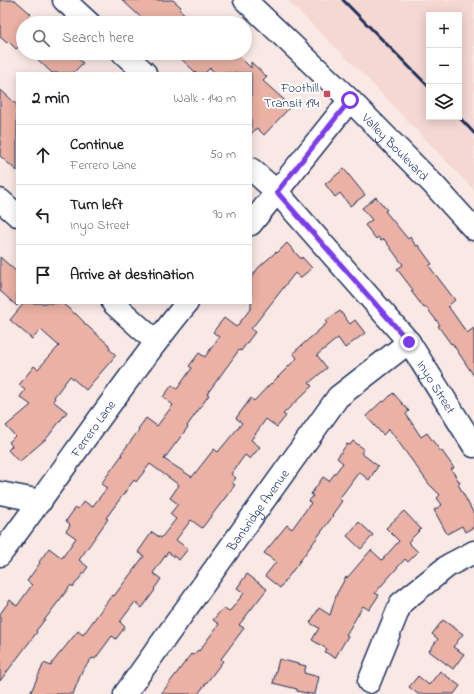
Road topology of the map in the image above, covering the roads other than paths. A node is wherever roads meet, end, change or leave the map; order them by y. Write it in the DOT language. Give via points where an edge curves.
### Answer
graph roads {
  1 [pos="64,0"];
  2 [pos="245,0"];
  3 [pos="82,16"];
  4 [pos="131,60"];
  5 [pos="144,72"];
  6 [pos="350,100"];
  7 [pos="252,170"];
  8 [pos="277,192"];
  9 [pos="0,200"];
  10 [pos="16,214"];
  11 [pos="252,223"];
  12 [pos="474,229"];
  13 [pos="114,304"];
  14 [pos="186,304"];
  15 [pos="156,342"];
  16 [pos="409,342"];
  17 [pos="474,446"];
  18 [pos="0,493"];
  19 [pos="41,501"];
  20 [pos="474,552"];
  21 [pos="0,556"];
  22 [pos="369,682"];
  23 [pos="125,694"];
  1 -- 3 [label="street"];
  2 -- 6 [label="street, Valley Boulevard"];
  4 -- 5 [label="street"];
  6 -- 8 [label="street"];
  6 -- 12 [label="street, Valley Boulevard"];
  7 -- 8 [label="street, Inyo Street"];
  8 -- 11 [label="street"];
  8 -- 16 [label="street, Inyo Street"];
  9 -- 10 [label="street"];
  13 -- 15 [label="street"];
  14 -- 15 [label="street, Ferrero Lane"];
  15 -- 19 [label="street, Ferrero Lane"];
  16 -- 17 [label="street, Inyo Street"];
  16 -- 23 [label="street, Banbridge Avenue" via="338,397"];
  18 -- 19 [label="street"];
  19 -- 21 [label="street, Ferrero Lane"];
  20 -- 22 [label="street" via="449,564 401,603"];
}
